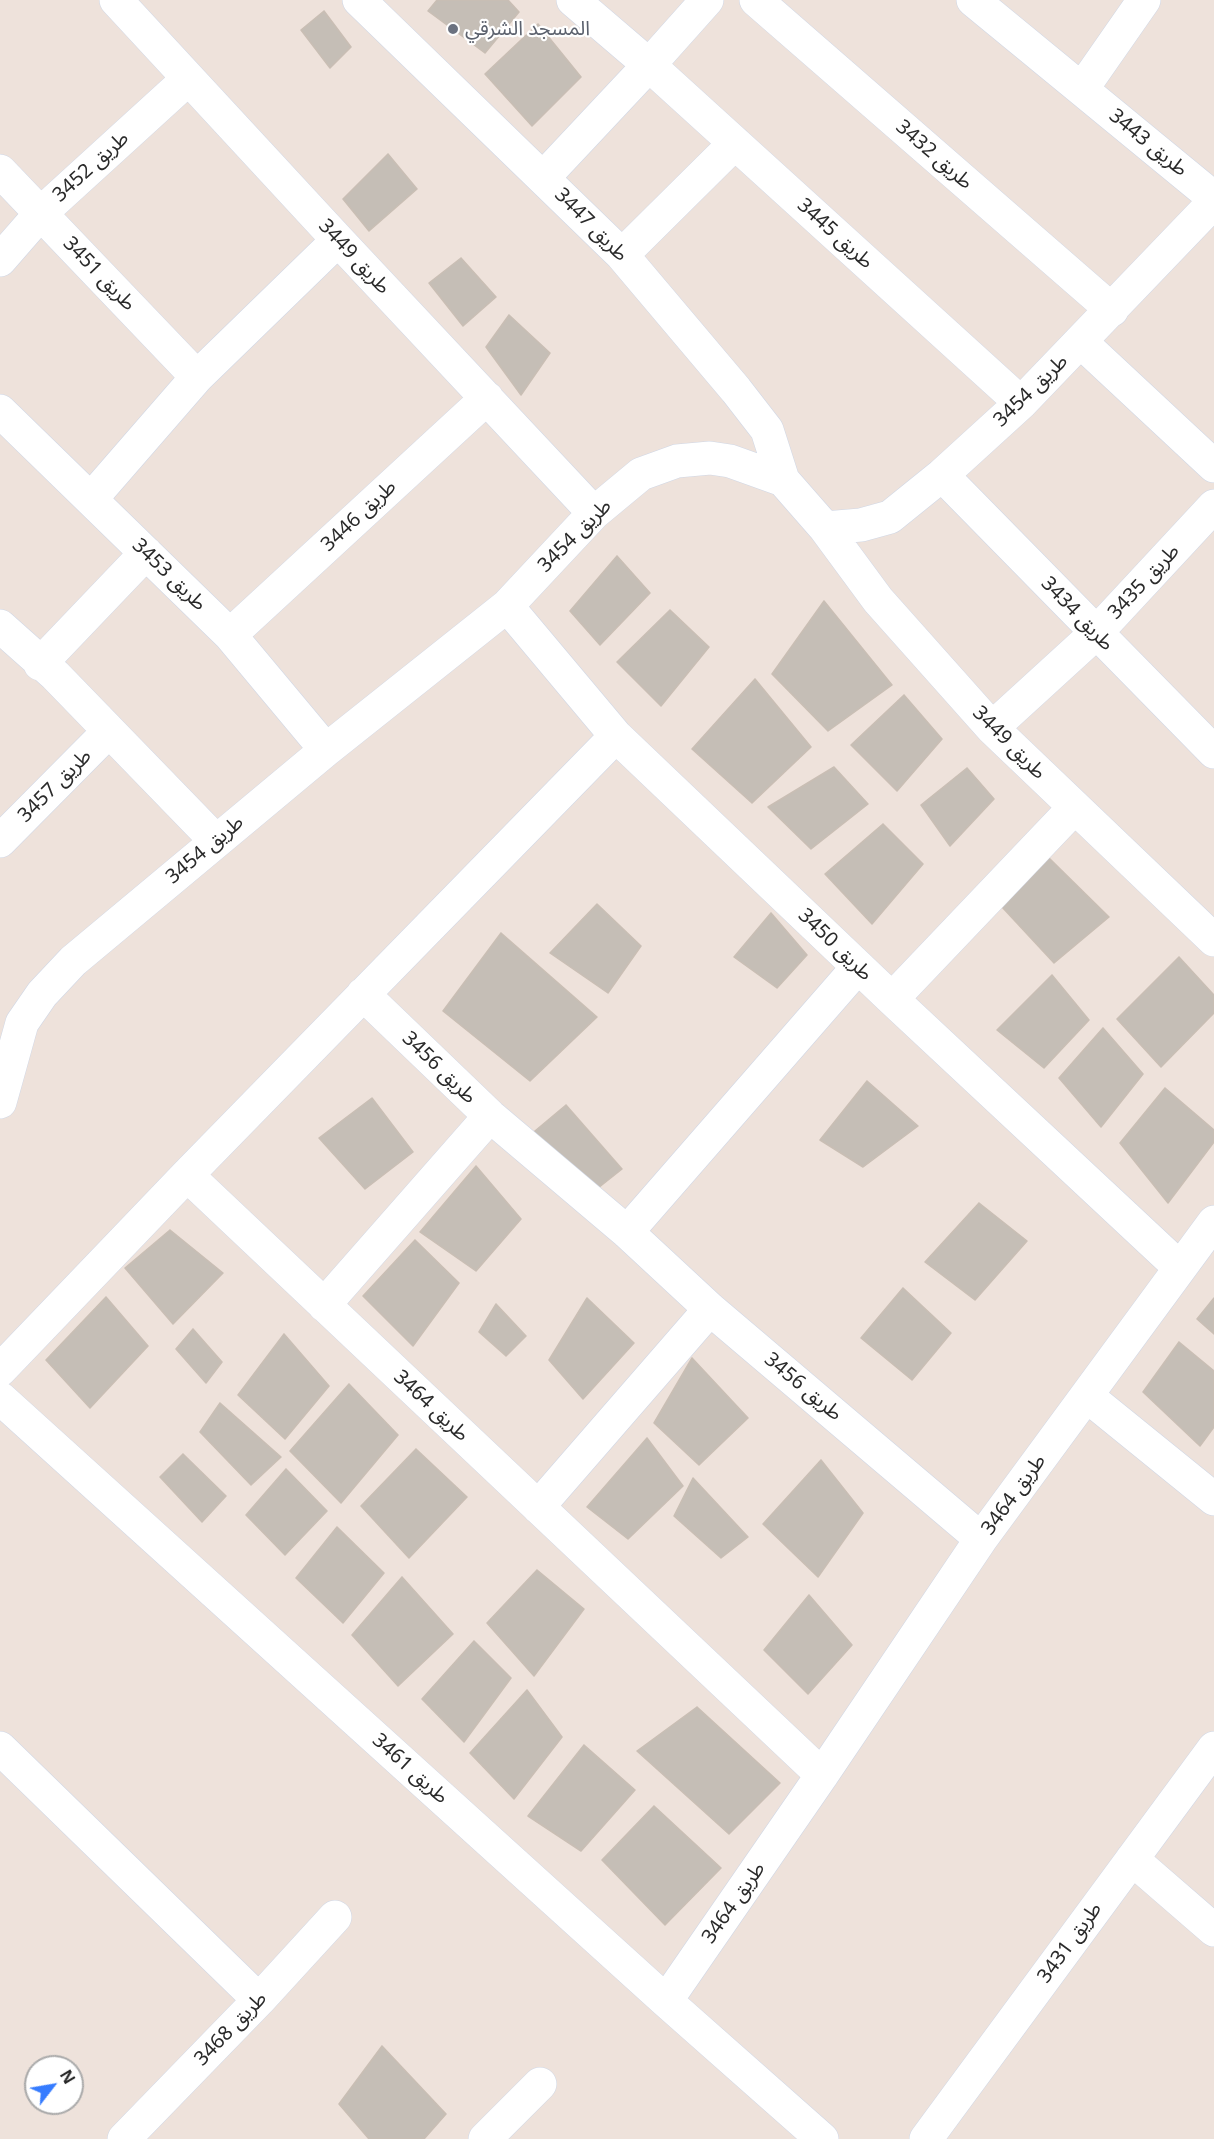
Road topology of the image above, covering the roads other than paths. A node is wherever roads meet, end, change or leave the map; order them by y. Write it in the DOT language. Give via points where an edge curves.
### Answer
graph roads {
  1 [pos="116,0"];
  2 [pos="360,0"];
  3 [pos="573,0"];
  4 [pos="707,0"];
  5 [pos="756,0"];
  6 [pos="973,0"];
  7 [pos="1144,0"];
  8 [pos="649,65"];
  9 [pos="188,79"];
  10 [pos="1082,89"];
  11 [pos="735,143"];
  12 [pos="0,171"];
  13 [pos="543,178"];
  14 [pos="1214,200"];
  15 [pos="40,213"];
  16 [pos="338,240"];
  17 [pos="622,255"];
  18 [pos="0,260"];
  19 [pos="1112,310"];
  20 [pos="1081,342"];
  21 [pos="197,377"];
  22 [pos="487,398"];
  23 [pos="1021,403"];
  24 [pos="0,411"];
  25 [pos="1214,466"];
  26 [pos="942,475"];
  27 [pos="783,480"];
  28 [pos="91,499"];
  29 [pos="1214,506"];
  30 [pos="594,513"];
  31 [pos="825,528"];
  32 [pos="146,553"];
  33 [pos="507,606"];
  34 [pos="2,631"];
  35 [pos="1096,633"];
  36 [pos="230,635"];
  37 [pos="40,664"];
  38 [pos="992,728"];
  39 [pos="109,731"];
  40 [pos="616,736"];
  41 [pos="326,750"];
  42 [pos="1214,752"];
  43 [pos="1074,808"];
  44 [pos="0,841"];
  45 [pos="216,841"];
  46 [pos="1214,940"];
  47 [pos="858,967"];
  48 [pos="363,994"];
  49 [pos="892,999"];
  50 [pos="11,1016"];
  51 [pos="0,1102"];
  52 [pos="489,1116"];
  53 [pos="186,1175"];
  54 [pos="1214,1222"];
  55 [pos="627,1232"];
  56 [pos="1179,1267"];
  57 [pos="324,1305"];
  58 [pos="710,1309"];
  59 [pos="0,1370"];
  60 [pos="1087,1396"];
  61 [pos="0,1398"];
  62 [pos="1214,1498"];
  63 [pos="538,1507"];
  64 [pos="981,1539"];
  65 [pos="0,1748"];
  66 [pos="1214,1748"];
  67 [pos="822,1775"];
  68 [pos="1132,1859"];
  69 [pos="334,1917"];
  70 [pos="1214,1930"];
  71 [pos="260,2000"];
  72 [pos="666,2001"];
  73 [pos="540,2084"];
  74 [pos="124,2139"];
  75 [pos="485,2139"];
  76 [pos="822,2139"];
  77 [pos="926,2139"];
  1 -- 9 [label="street, طريق 3449"];
  2 -- 13 [label="street, طريق 3447"];
  3 -- 8 [label="street, طريق 3445"];
  4 -- 8 [label="street"];
  5 -- 19 [label="street, طريق 3432"];
  6 -- 10 [label="street, طريق 3443"];
  7 -- 10 [label="street"];
  8 -- 11 [label="street, طريق 3445"];
  8 -- 13 [label="street"];
  9 -- 15 [label="street, طريق 3452"];
  9 -- 16 [label="street, طريق 3449"];
  10 -- 14 [label="street, طريق 3443"];
  11 -- 17 [label="street"];
  11 -- 23 [label="street, طريق 3445"];
  12 -- 15 [label="street, طريق 3451"];
  13 -- 17 [label="street, طريق 3447"];
  14 -- 19 [label="street, طريق 3454"];
  15 -- 18 [label="street, طريق 3452"];
  15 -- 21 [label="street, طريق 3451"];
  16 -- 21 [label="street"];
  16 -- 22 [label="street, طريق 3449"];
  17 -- 27 [label="street, طريق 3447" via="767,430"];
  19 -- 20 [label="street, طريق 3454"];
  20 -- 23 [label="street, طريق 3454"];
  20 -- 25 [label="street"];
  21 -- 28 [label="street"];
  22 -- 30 [label="street, طريق 3449"];
  22 -- 36 [label="street, طريق 3446"];
  23 -- 26 [label="street, طريق 3454"];
  24 -- 28 [label="street, طريق 3453"];
  26 -- 31 [label="street, طريق 3454" via="890,517 861,525"];
  26 -- 35 [label="street, طريق 3434"];
  27 -- 30 [label="street, طريق 3454" via="730,461 677,461 641,474"];
  27 -- 31 [label="street, طريق 3454"];
  28 -- 32 [label="street, طريق 3453"];
  29 -- 35 [label="street, طريق 3435"];
  30 -- 33 [label="street, طريق 3454"];
  31 -- 38 [label="street, طريق 3449" via="878,600"];
  32 -- 36 [label="street, طريق 3453"];
  32 -- 37 [label="street"];
  33 -- 40 [label="street, طريق 3450"];
  33 -- 41 [label="street, طريق 3454"];
  34 -- 37 [label="street"];
  35 -- 38 [label="street, طريق 3435"];
  35 -- 42 [label="street, طريق 3434"];
  36 -- 41 [label="street, طريق 3453"];
  37 -- 39 [label="street"];
  38 -- 43 [label="street, طريق 3449"];
  39 -- 44 [label="street, طريق 3457"];
  39 -- 45 [label="street"];
  40 -- 47 [label="street, طريق 3450"];
  40 -- 48 [label="street"];
  41 -- 45 [label="street, طريق 3454"];
  43 -- 46 [label="street, طريق 3449"];
  43 -- 49 [label="street"];
  45 -- 50 [label="street, طريق 3454" via="73,961 42,994"];
  47 -- 49 [label="street, طريق 3450"];
  47 -- 55 [label="street"];
  48 -- 52 [label="street, طريق 3456"];
  48 -- 53 [label="street"];
  49 -- 56 [label="street, طريق 3450"];
  50 -- 51 [label="street, طريق 3454"];
  52 -- 55 [label="street, طريق 3456"];
  52 -- 57 [label="street"];
  53 -- 57 [label="street, طريق 3464"];
  53 -- 59 [label="street"];
  54 -- 56 [label="street, طريق 3464"];
  55 -- 58 [label="street, طريق 3456"];
  56 -- 60 [label="street, طريق 3464"];
  57 -- 63 [label="street, طريق 3464"];
  58 -- 63 [label="street"];
  58 -- 64 [label="street, طريق 3456"];
  60 -- 62 [label="street"];
  60 -- 64 [label="street, طريق 3464"];
  61 -- 72 [label="street, طريق 3461"];
  63 -- 67 [label="street, طريق 3464"];
  64 -- 67 [label="street, طريق 3464"];
  65 -- 71 [label="street"];
  66 -- 68 [label="street, طريق 3431"];
  67 -- 72 [label="street, طريق 3464"];
  68 -- 70 [label="street"];
  68 -- 77 [label="street, طريق 3431"];
  69 -- 71 [label="street, طريق 3468"];
  71 -- 74 [label="street, طريق 3468"];
  72 -- 76 [label="street, طريق 3461"];
  73 -- 75 [label="street"];
}
